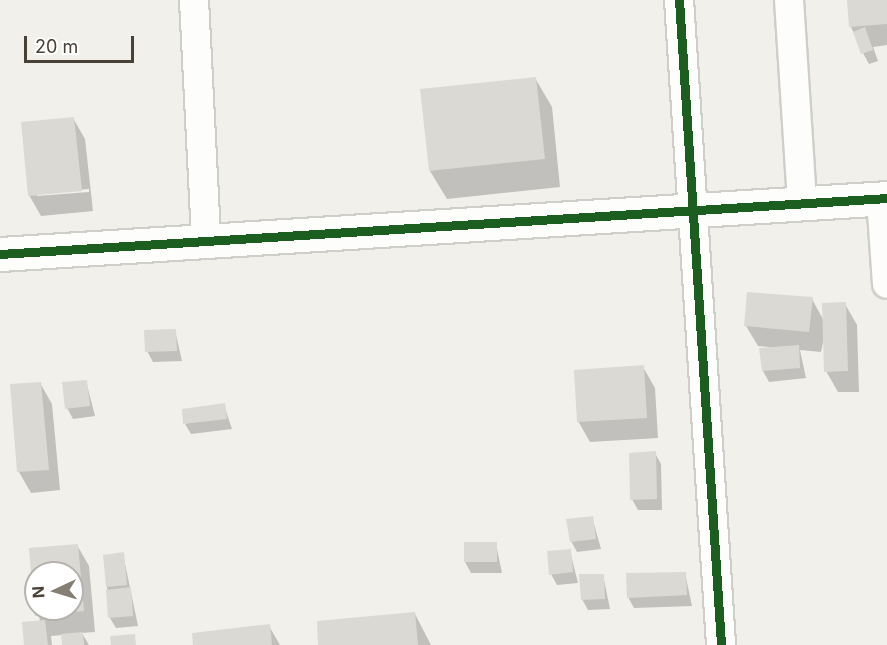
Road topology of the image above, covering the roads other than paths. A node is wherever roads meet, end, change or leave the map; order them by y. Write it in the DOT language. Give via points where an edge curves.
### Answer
graph roads {
  1 [pos="194,0"];
  2 [pos="679,0"];
  3 [pos="789,0"];
  4 [pos="884,198"];
  5 [pos="802,203"];
  6 [pos="693,209"];
  7 [pos="206,239"];
  8 [pos="0,254"];
  9 [pos="887,284"];
  10 [pos="721,645"];
  1 -- 7 [label="street"];
  2 -- 6 [label="street"];
  3 -- 5 [label="street"];
  4 -- 5 [label="street"];
  4 -- 9 [label="street"];
  5 -- 6 [label="street"];
  6 -- 7 [label="street"];
  6 -- 10 [label="street"];
  7 -- 8 [label="street"];
}
